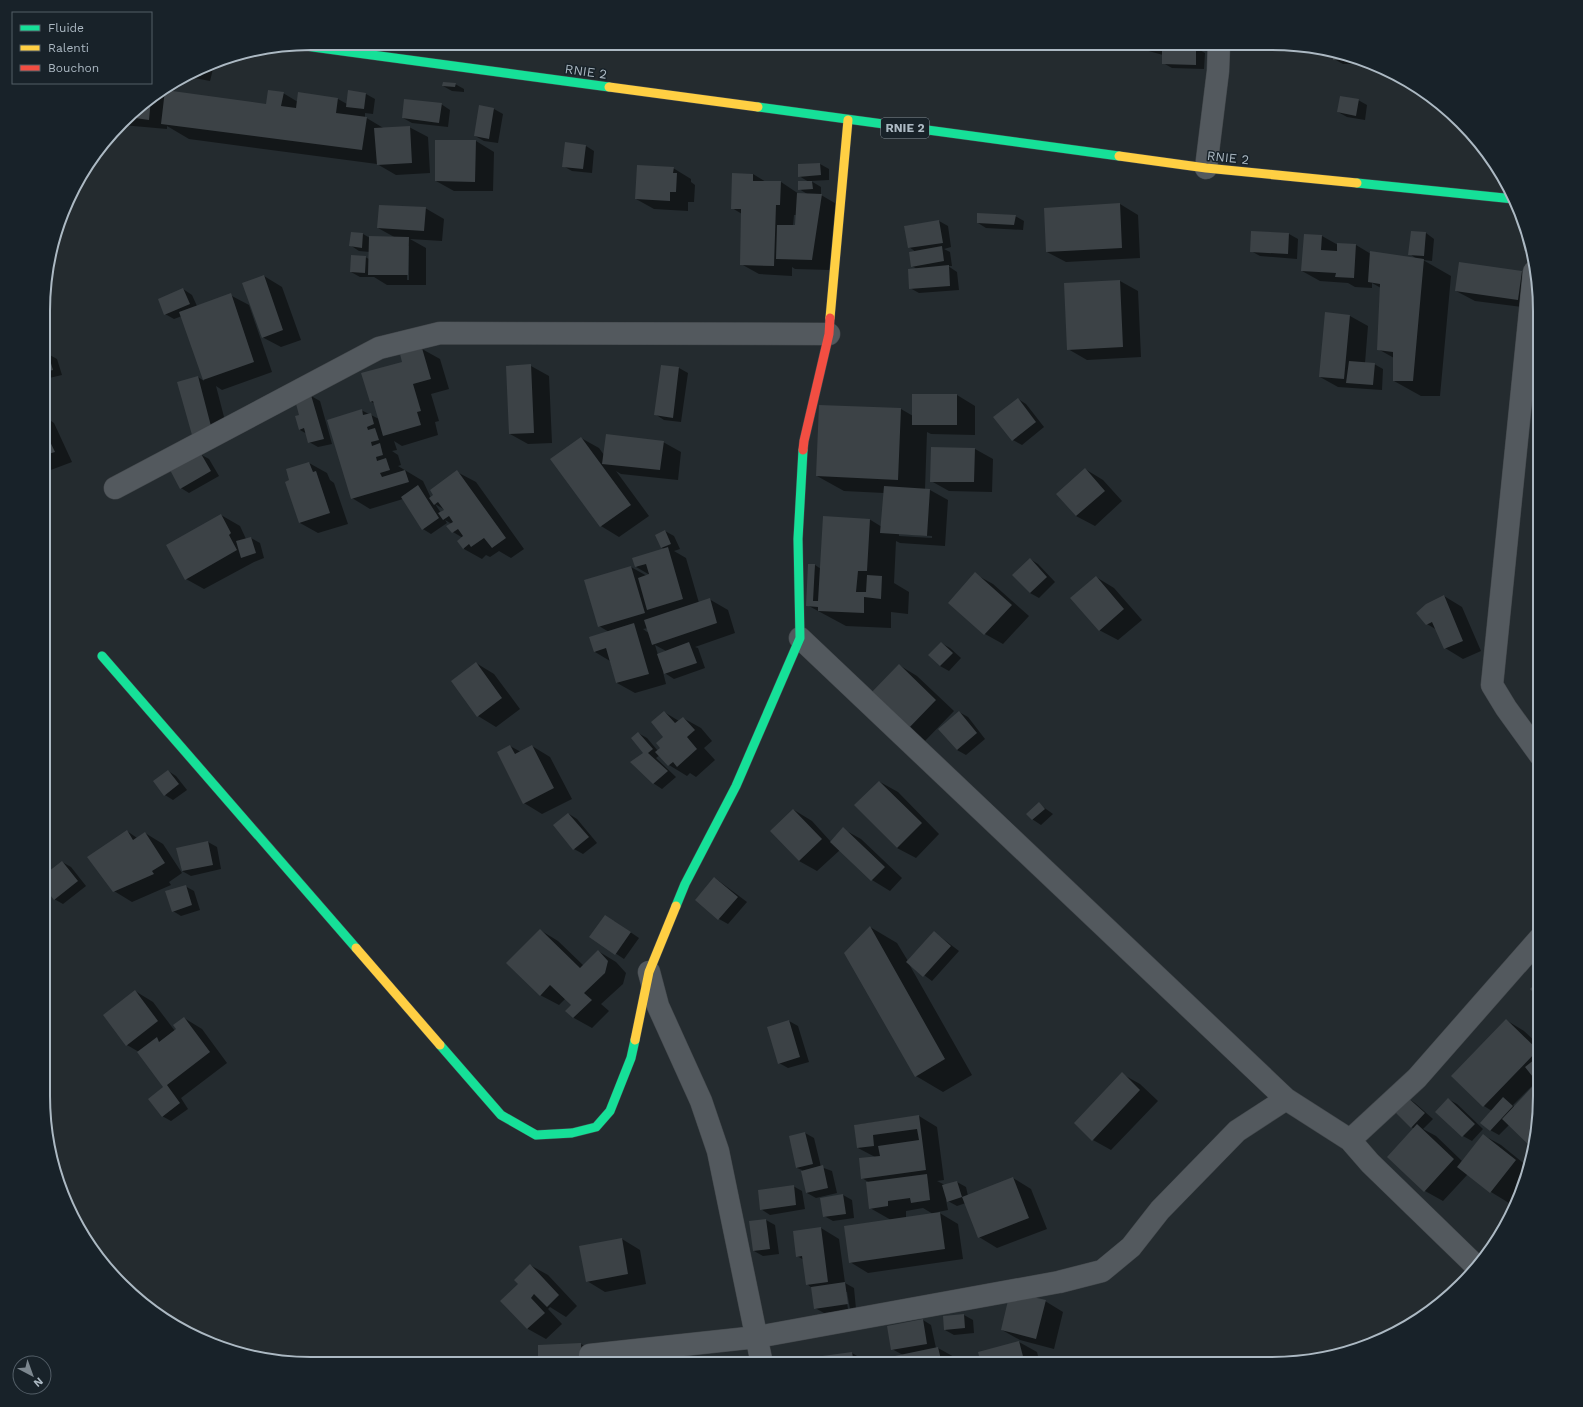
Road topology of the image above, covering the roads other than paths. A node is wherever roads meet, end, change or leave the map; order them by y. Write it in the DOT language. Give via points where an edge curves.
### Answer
graph roads {
  1 [pos="335,50"];
  2 [pos="1219,50"];
  3 [pos="848,120"];
  4 [pos="1206,168"];
  5 [pos="1507,198"];
  6 [pos="1532,293"];
  7 [pos="829,334"];
  8 [pos="115,488"];
  9 [pos="800,638"];
  10 [pos="102,656"];
  11 [pos="1533,746"];
  12 [pos="1533,946"];
  13 [pos="648,972"];
  14 [pos="1286,1099"];
  15 [pos="1350,1140"];
  16 [pos="1472,1263"];
  17 [pos="757,1337"];
  18 [pos="590,1355"];
  19 [pos="761,1357"];
  1 -- 3 [label="main road, RNIE 2 / RNIE 2"];
  2 -- 4 [label="street"];
  3 -- 4 [label="main road, RNIE 2 / RNIE 2"];
  3 -- 7 [label="main road"];
  4 -- 5 [label="main road, RNIE 2 / RNIE 2"];
  6 -- 11 [label="street" via="1492,685"];
  7 -- 8 [label="street" via="440,333 379,348"];
  7 -- 9 [label="main road" via="804,441 798,539"];
  9 -- 13 [label="main road" via="736,786 685,884"];
  9 -- 14 [label="street"];
  10 -- 13 [label="main road" via="501,1115 536,1136 572,1133 596,1127 610,1111 631,1058"];
  12 -- 15 [label="street" via="1418,1078"];
  13 -- 17 [label="street" via="658,1006 701,1101 718,1151"];
  14 -- 15 [label="street"];
  14 -- 17 [label="street" via="1237,1131 1160,1210 1132,1246 1102,1271 1059,1282"];
  15 -- 16 [label="street"];
  17 -- 18 [label="street"];
  17 -- 19 [label="street"];
}
